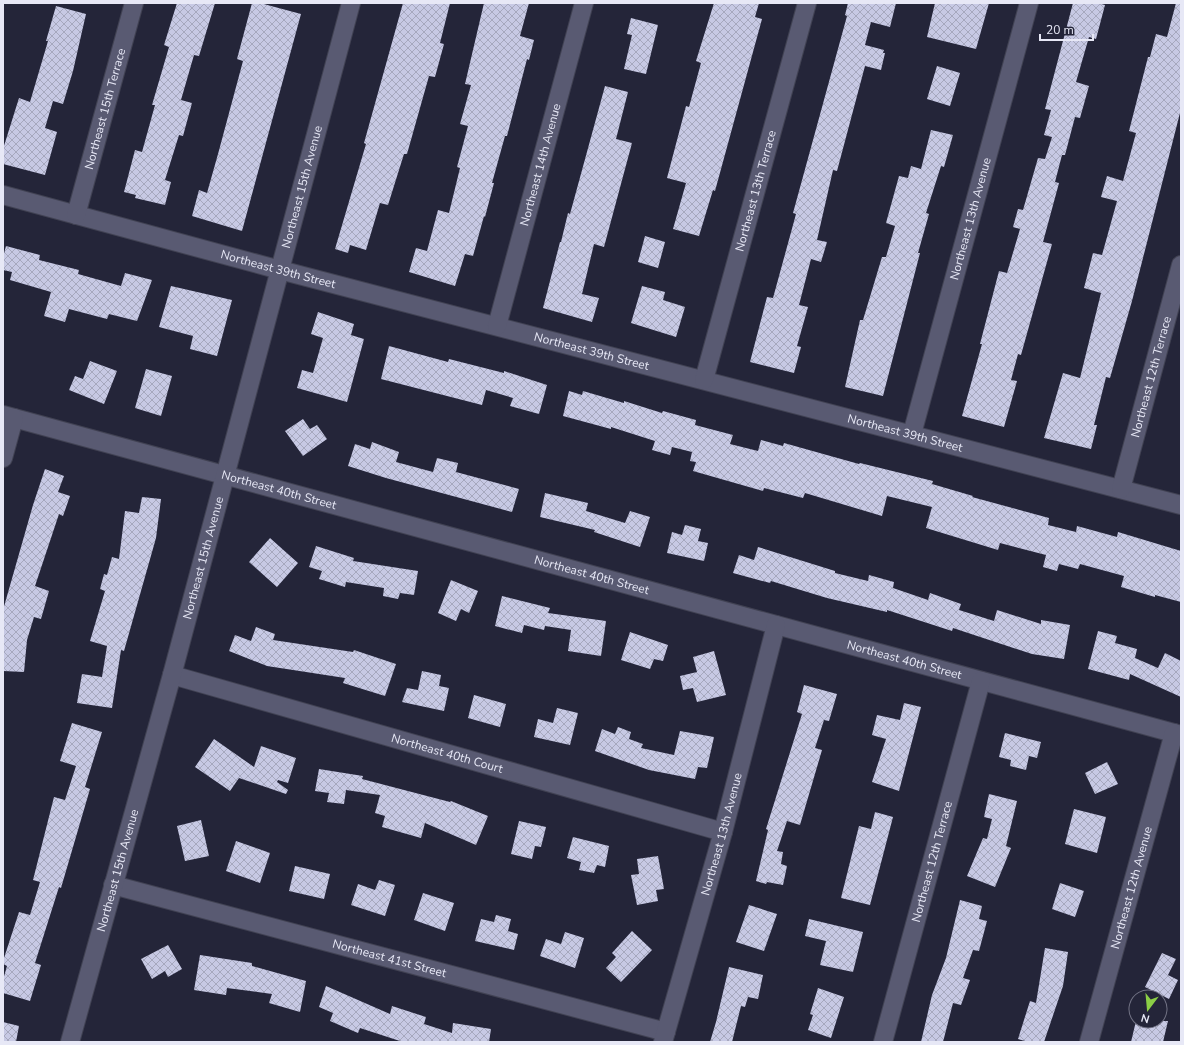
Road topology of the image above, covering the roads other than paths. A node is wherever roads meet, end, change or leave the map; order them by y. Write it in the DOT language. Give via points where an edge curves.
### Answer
graph roads {
  1 [pos="134,3"];
  2 [pos="352,3"];
  3 [pos="584,3"];
  4 [pos="807,3"];
  5 [pos="1029,3"];
  6 [pos="3,195"];
  7 [pos="76,215"];
  8 [pos="1181,266"];
  9 [pos="280,270"];
  10 [pos="497,326"];
  11 [pos="704,380"];
  12 [pos="9,417"];
  13 [pos="912,434"];
  14 [pos="3,458"];
  15 [pos="225,476"];
  16 [pos="1121,489"];
  17 [pos="1181,505"];
  18 [pos="776,625"];
  19 [pos="172,675"];
  20 [pos="981,681"];
  21 [pos="1177,734"];
  22 [pos="723,832"];
  23 [pos="113,886"];
  24 [pos="664,1037"];
  25 [pos="70,1042"];
  26 [pos="883,1042"];
  27 [pos="1089,1042"];
  1 -- 7 [label="street, Northeast 15th Terrace"];
  2 -- 9 [label="street, Northeast 15th Avenue"];
  3 -- 10 [label="street, Northeast 14th Avenue"];
  4 -- 11 [label="street, Northeast 13th Terrace"];
  5 -- 13 [label="street, Northeast 13th Avenue"];
  6 -- 7 [label="street, Northeast 39th Street"];
  7 -- 9 [label="street, Northeast 39th Street"];
  8 -- 16 [label="street, Northeast 12th Terrace"];
  9 -- 10 [label="street, Northeast 39th Street"];
  9 -- 15 [label="street, Northeast 15th Avenue"];
  10 -- 11 [label="street, Northeast 39th Street"];
  11 -- 13 [label="street, Northeast 39th Street"];
  12 -- 14 [label="street"];
  12 -- 15 [label="street, Northeast 40th Street"];
  13 -- 16 [label="street, Northeast 39th Street"];
  15 -- 18 [label="street, Northeast 40th Street"];
  15 -- 19 [label="street, Northeast 15th Avenue"];
  16 -- 17 [label="street, Northeast 39th Street"];
  18 -- 20 [label="street, Northeast 40th Street"];
  18 -- 22 [label="street, Northeast 13th Avenue"];
  19 -- 22 [label="street, Northeast 40th Court"];
  19 -- 23 [label="street, Northeast 15th Avenue"];
  20 -- 21 [label="street, Northeast 40th Street"];
  20 -- 26 [label="street, Northeast 12th Terrace"];
  21 -- 27 [label="street, Northeast 12th Avenue"];
  22 -- 24 [label="street, Northeast 13th Avenue"];
  23 -- 24 [label="street, Northeast 41st Street"];
  23 -- 25 [label="street, Northeast 15th Avenue"];
}
